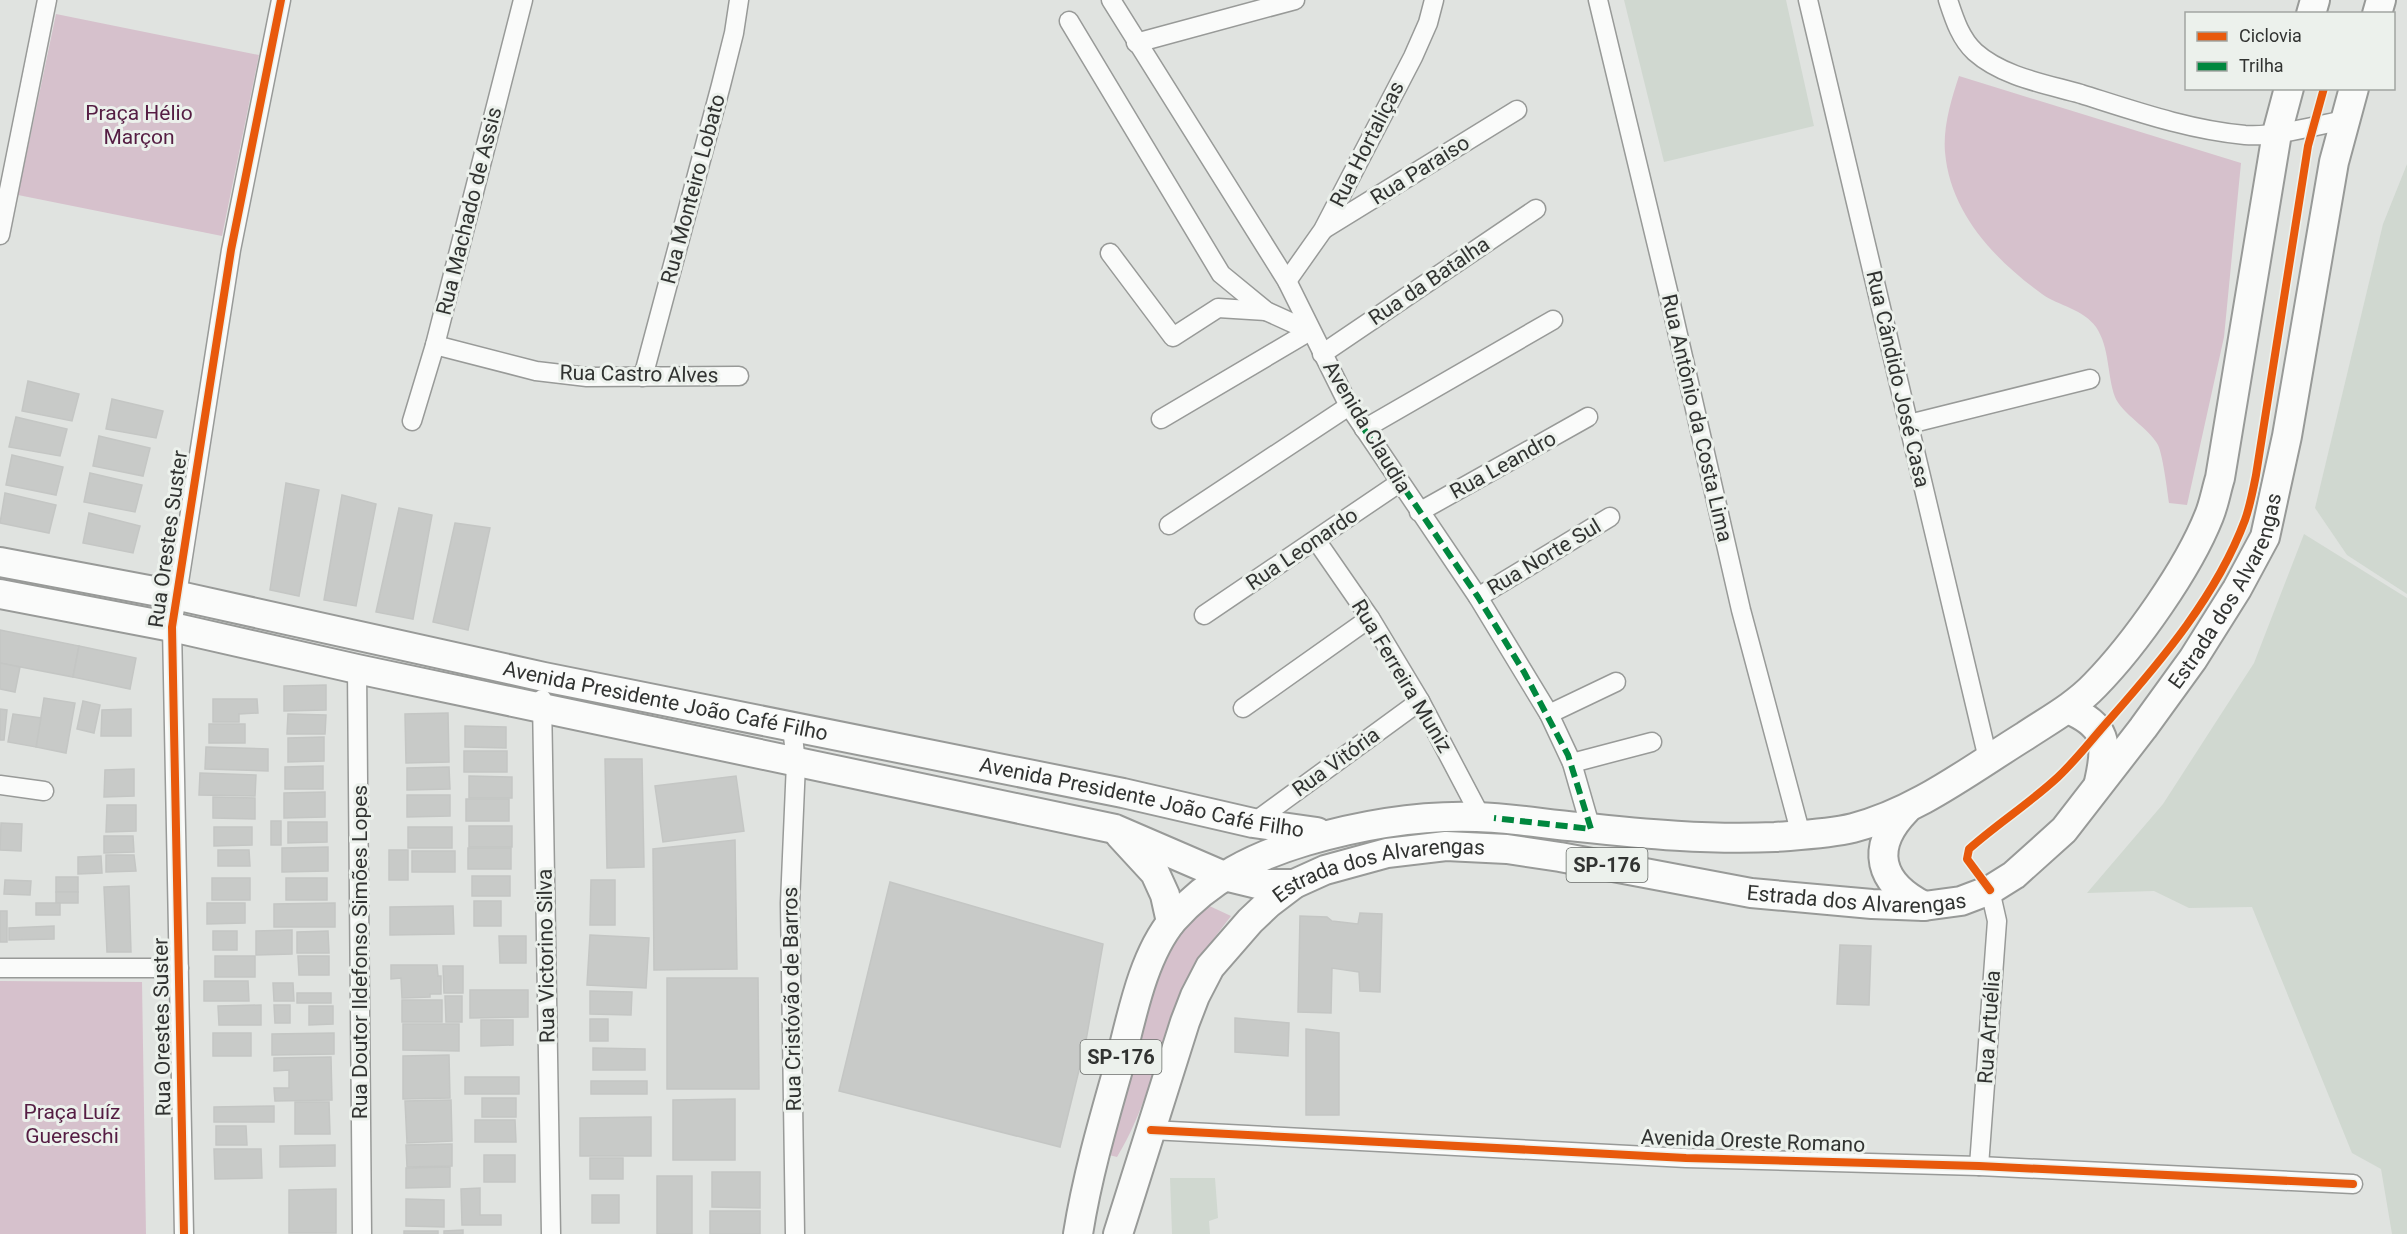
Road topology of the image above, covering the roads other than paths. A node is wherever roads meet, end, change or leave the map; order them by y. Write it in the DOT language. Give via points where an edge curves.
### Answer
graph roads {
  1 [pos="47,0"];
  2 [pos="281,0"];
  3 [pos="523,0"];
  4 [pos="739,0"];
  5 [pos="1111,0"];
  6 [pos="1295,0"];
  7 [pos="1434,0"];
  8 [pos="1598,0"];
  9 [pos="1808,0"];
  10 [pos="1948,0"];
  11 [pos="1069,21"];
  12 [pos="1136,43"];
  13 [pos="2288,90"];
  14 [pos="2353,90"];
  15 [pos="1517,111"];
  16 [pos="2345,120"];
  17 [pos="2277,133"];
  18 [pos="1536,209"];
  19 [pos="1323,230"];
  20 [pos="0,235"];
  21 [pos="1110,253"];
  22 [pos="1287,281"];
  23 [pos="1266,310"];
  24 [pos="1553,320"];
  25 [pos="1311,331"];
  26 [pos="435,345"];
  27 [pos="1322,354"];
  28 [pos="739,376"];
  29 [pos="643,377"];
  30 [pos="2090,379"];
  31 [pos="1349,406"];
  32 [pos="1588,417"];
  33 [pos="1161,419"];
  34 [pos="412,421"];
  35 [pos="1908,423"];
  36 [pos="1364,429"];
  37 [pos="1399,483"];
  38 [pos="1419,512"];
  39 [pos="1610,517"];
  40 [pos="1169,525"];
  41 [pos="1316,540"];
  42 [pos="0,562"];
  43 [pos="0,594"];
  44 [pos="176,595"];
  45 [pos="1478,597"];
  46 [pos="1204,615"];
  47 [pos="1370,618"];
  48 [pos="172,627"];
  49 [pos="357,669"];
  50 [pos="544,677"];
  51 [pos="1616,682"];
  52 [pos="1420,701"];
  53 [pos="542,708"];
  54 [pos="1243,708"];
  55 [pos="2068,709"];
  56 [pos="1549,714"];
  57 [pos="792,727"];
  58 [pos="1652,742"];
  59 [pos="1988,759"];
  60 [pos="796,763"];
  61 [pos="1572,763"];
  62 [pos="2098,784"];
  63 [pos="0,785"];
  64 [pos="44,791"];
  65 [pos="1906,810"];
  66 [pos="1481,817"];
  67 [pos="1253,823"];
  68 [pos="1115,829"];
  69 [pos="1591,829"];
  70 [pos="1331,834"];
  71 [pos="1801,835"];
  72 [pos="1224,876"];
  73 [pos="1294,884"];
  74 [pos="1990,890"];
  75 [pos="1923,906"];
  76 [pos="1171,922"];
  77 [pos="0,968"];
  78 [pos="178,968"];
  79 [pos="1151,1130"];
  80 [pos="1979,1166"];
  81 [pos="2353,1184"];
  82 [pos="1084,1196"];
  83 [pos="184,1234"];
  84 [pos="362,1234"];
  85 [pos="551,1234"];
  86 [pos="795,1234"];
  87 [pos="1078,1234"];
  88 [pos="1108,1234"];
  89 [pos="1118,1234"];
  1 -- 20 [label="street"];
  2 -- 44 [label="street, Rua Orestes Suster" via="231,250"];
  3 -- 26 [label="street, Rua Machado de Assis"];
  4 -- 29 [label="street, Rua Monteiro Lobato" via="721,86"];
  5 -- 12 [label="street, Avenida Claudia"];
  6 -- 12 [label="street"];
  7 -- 19 [label="street, Rua Hortaliças" via="1413,57"];
  8 -- 71 [label="street, Rua Antônio da Costa Lima" via="1741,610"];
  9 -- 35 [label="street, Rua Cândido José Casa"];
  10 -- 17 [label="street" via="1959,30 1974,51 1993,66 2196,128 2247,135"];
  11 -- 23 [label="street" via="1221,274"];
  12 -- 22 [label="street, Avenida Claudia"];
  13 -- 17 [label="main road, Estrada dos Alvarengas / SP-176"];
  14 -- 16 [label="main road, Estrada dos Alvarengas / SP-176"];
  15 -- 19 [label="street, Rua Paraiso"];
  16 -- 17 [label="street"];
  16 -- 62 [label="main road, Estrada dos Alvarengas / SP-176" via="2265,537 2193,659"];
  17 -- 55 [label="main road, Estrada dos Alvarengas / SP-176" via="2220,478 2209,515 2190,554 2142,628 2095,685"];
  18 -- 27 [label="street, Rua da Batalha"];
  19 -- 22 [label="street, Rua Hortaliças"];
  21 -- 23 [label="street" via="1173,337 1218,308"];
  22 -- 25 [label="street, Avenida Claudia"];
  23 -- 25 [label="street"];
  24 -- 36 [label="street"];
  25 -- 27 [label="street, Avenida Claudia"];
  25 -- 33 [label="street"];
  26 -- 29 [label="street, Rua Castro Alves" via="536,371 587,377"];
  26 -- 34 [label="street, Rua Machado de Assis"];
  27 -- 31 [label="street, Avenida Claudia"];
  28 -- 29 [label="street, Rua Castro Alves"];
  30 -- 35 [label="street"];
  31 -- 36 [label="street, Avenida Claudia"];
  31 -- 40 [label="street"];
  32 -- 38 [label="street, Rua Leandro"];
  35 -- 59 [label="street, Rua Cândido José Casa"];
  36 -- 37 [label="street, Avenida Claudia"];
  37 -- 38 [label="street, Avenida Claudia"];
  37 -- 41 [label="street, Rua Leonardo"];
  38 -- 45 [label="street, Avenida Claudia"];
  39 -- 45 [label="street, Rua Norte Sul"];
  41 -- 46 [label="street, Rua Leonardo"];
  41 -- 47 [label="street, Rua Ferreira Muniz"];
  42 -- 44 [label="main road, Avenida Presidente João Café Filho"];
  43 -- 48 [label="main road, Avenida Presidente João Café Filho"];
  44 -- 48 [label="street, Rua Orestes Suster"];
  44 -- 50 [label="main road, Avenida Presidente João Café Filho"];
  45 -- 56 [label="street, Avenida Claudia"];
  47 -- 52 [label="street, Rua Ferreira Muniz"];
  47 -- 54 [label="street"];
  48 -- 49 [label="main road, Avenida Presidente João Café Filho"];
  48 -- 78 [label="street, Rua Orestes Suster"];
  49 -- 53 [label="main road, Avenida Presidente João Café Filho"];
  49 -- 84 [label="street, Rua Doutor Ildefonso Simões Lopes"];
  50 -- 53 [label="street, Rua Victorino Silva"];
  50 -- 57 [label="main road, Avenida Presidente João Café Filho"];
  51 -- 56 [label="street"];
  52 -- 66 [label="street, Rua Ferreira Muniz"];
  52 -- 67 [label="street, Rua Vitória"];
  53 -- 60 [label="main road, Avenida Presidente João Café Filho"];
  53 -- 85 [label="street, Rua Victorino Silva"];
  55 -- 59 [label="main road, Estrada dos Alvarengas / SP-176"];
  55 -- 62 [label="main road" via="2095,723 2104,742"];
  56 -- 61 [label="street, Avenida Claudia"];
  57 -- 60 [label="street, Rua Cristóvão de Barros"];
  57 -- 67 [label="main road, Avenida Presidente João Café Filho"];
  58 -- 61 [label="street"];
  59 -- 65 [label="main road, Estrada dos Alvarengas / SP-176"];
  60 -- 68 [label="main road, Avenida Presidente João Café Filho"];
  60 -- 86 [label="street, Rua Cristóvão de Barros" via="790,903"];
  61 -- 69 [label="street, Avenida Claudia"];
  62 -- 74 [label="main road, Estrada dos Alvarengas / SP-176" via="2064,830"];
  63 -- 64 [label="street"];
  65 -- 71 [label="main road, Estrada dos Alvarengas / SP-176" via="1851,829"];
  65 -- 75 [label="main road" via="1890,830 1884,850 1885,866 1893,885"];
  66 -- 69 [label="main road, Estrada dos Alvarengas / SP-176"];
  66 -- 70 [label="main road, Estrada dos Alvarengas / SP-176" via="1445,816"];
  67 -- 70 [label="main road, Avenida Presidente João Café Filho"];
  68 -- 72 [label="main road, Avenida Presidente João Café Filho"];
  68 -- 76 [label="main road" via="1155,873"];
  69 -- 71 [label="main road, Estrada dos Alvarengas / SP-176" via="1688,837"];
  70 -- 72 [label="main road, Estrada dos Alvarengas / SP-176" via="1259,856"];
  72 -- 73 [label="main road, Avenida Presidente João Café Filho" via="1257,884"];
  72 -- 76 [label="main road, Estrada dos Alvarengas / SP-176" via="1198,894"];
  73 -- 75 [label="main road, Estrada dos Alvarengas / SP-176" via="1350,861 1387,853 1477,846 1560,857 1751,893"];
  73 -- 79 [label="main road, Estrada dos Alvarengas / SP-176" via="1250,921 1210,967 1185,1022"];
  74 -- 75 [label="main road, Estrada dos Alvarengas / SP-176" via="1961,901"];
  74 -- 80 [label="street, Rua Artuélia" via="1997,921"];
  76 -- 82 [label="main road, Estrada dos Alvarengas / SP-176" via="1147,968 1136,1002"];
  77 -- 78 [label="street"];
  78 -- 83 [label="street, Rua Orestes Suster"];
  79 -- 80 [label="street, Avenida Oreste Romano" via="1686,1158"];
  79 -- 89 [label="main road, Estrada dos Alvarengas / SP-176"];
  80 -- 81 [label="street, Avenida Oreste Romano"];
  82 -- 87 [label="main road, Estrada dos Alvarengas / SP-176"];
  82 -- 88 [label="main road" via="1101,1216"];
}
